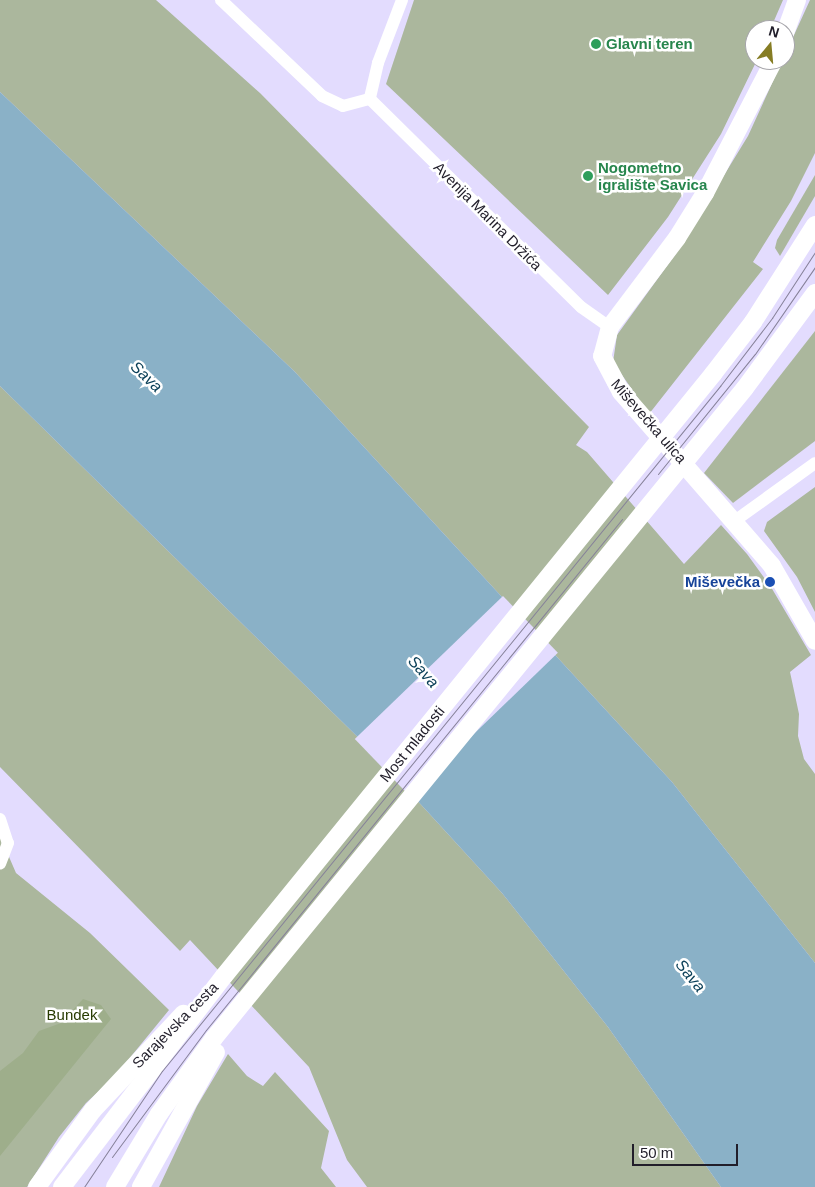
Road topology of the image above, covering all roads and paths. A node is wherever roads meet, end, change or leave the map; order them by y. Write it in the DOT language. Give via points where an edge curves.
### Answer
graph roads {
  1 [pos="221,0"];
  2 [pos="402,0"];
  3 [pos="797,0"];
  4 [pos="790,20"];
  5 [pos="769,70"];
  6 [pos="370,100"];
  7 [pos="815,225"];
  8 [pos="812,297"];
  9 [pos="610,327"];
  10 [pos="815,463"];
  11 [pos="736,520"];
  12 [pos="815,641"];
  13 [pos="0,820"];
  14 [pos="0,864"];
  15 [pos="224,976"];
  16 [pos="191,1012"];
  17 [pos="217,1042"];
  18 [pos="37,1187"];
  19 [pos="62,1187"];
  20 [pos="115,1187"];
  21 [pos="141,1187"];
  1 -- 6 [label="street" via="322,96 343,106"];
  2 -- 6 [label="street" via="378,62"];
  3 -- 4 [label="main road"];
  5 -- 9 [label="main road, Miševečka ulica" via="705,193 677,238"];
  6 -- 9 [label="street, Avenija Marina Držića" via="581,307"];
  7 -- 15 [label="main road, Most mladosti" via="781,281 724,359"];
  8 -- 17 [label="main road" via="779,345"];
  9 -- 11 [label="main road, Miševečka ulica" via="602,356 609,375"];
  10 -- 11 [label="street"];
  11 -- 12 [label="main road, Miševečka ulica" via="781,579"];
  13 -- 14 [label="street" via="8,843"];
  15 -- 16 [label="main road, Sarajevska cesta"];
  16 -- 18 [label="main road, Sarajevska cesta" via="93,1110"];
  16 -- 19 [label="main road, Sarajevska cesta"];
  17 -- 20 [label="main road" via="168,1101"];
  17 -- 21 [label="main road"];
}
